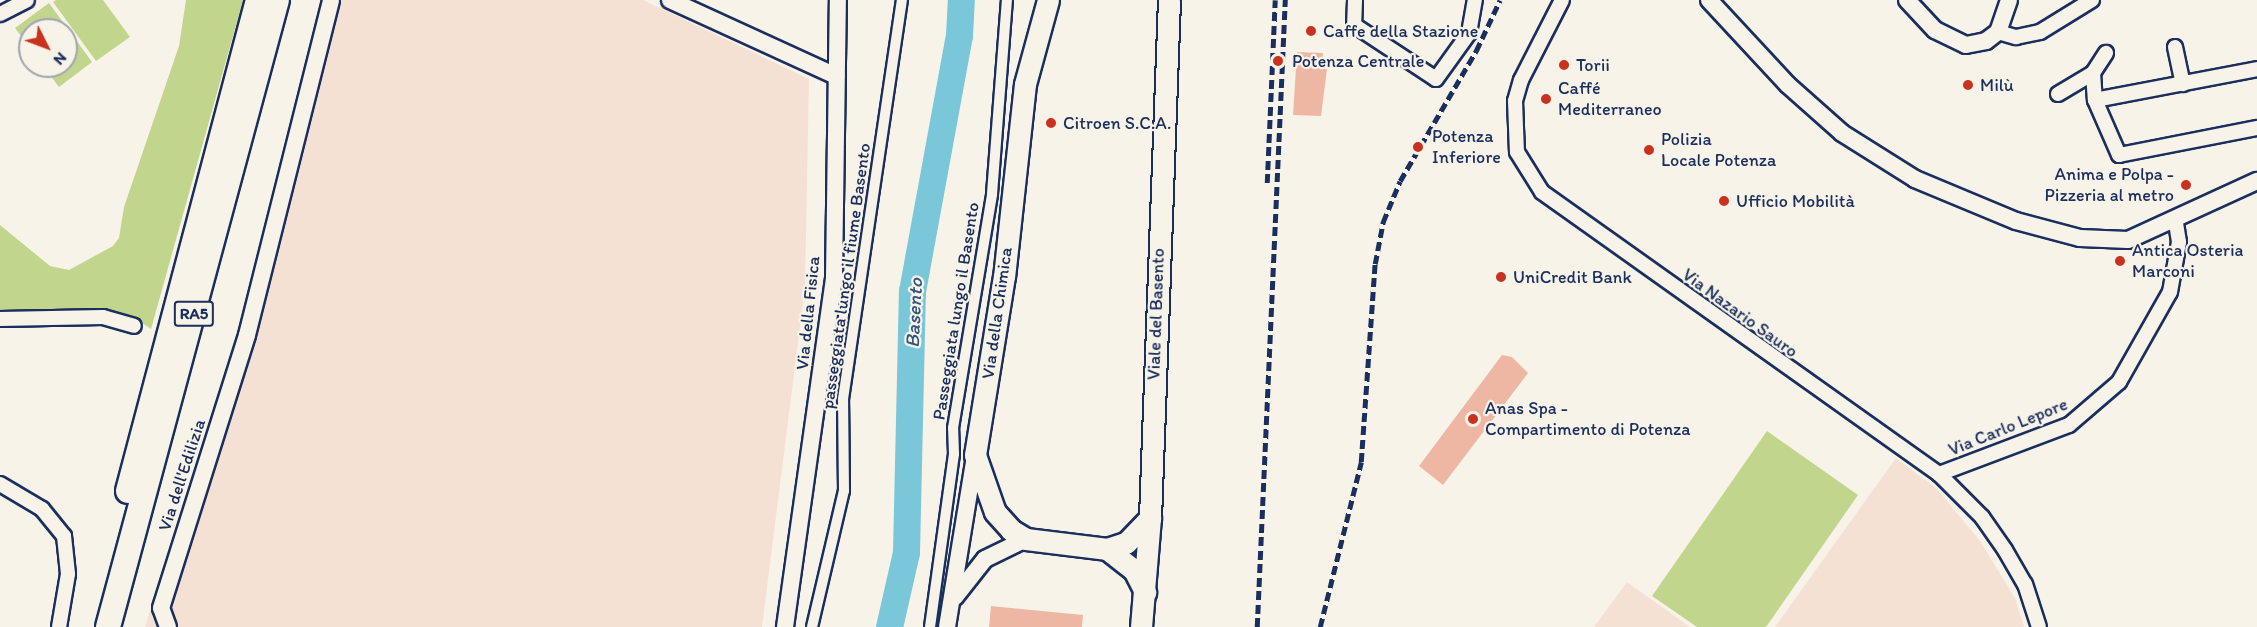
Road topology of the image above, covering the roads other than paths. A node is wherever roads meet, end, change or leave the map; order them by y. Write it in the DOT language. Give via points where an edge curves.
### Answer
graph roads {
  1 [pos="27,0"];
  2 [pos="258,0"];
  3 [pos="277,0"];
  4 [pos="332,0"];
  5 [pos="670,0"];
  6 [pos="838,0"];
  7 [pos="902,0"];
  8 [pos="1007,0"];
  9 [pos="1047,0"];
  10 [pos="1169,0"];
  11 [pos="1355,0"];
  12 [pos="1475,0"];
  13 [pos="1562,0"];
  14 [pos="1709,0"];
  15 [pos="1908,0"];
  16 [pos="2009,0"];
  17 [pos="2092,0"];
  18 [pos="0,14"];
  19 [pos="1998,32"];
  20 [pos="2175,47"];
  21 [pos="2106,53"];
  22 [pos="2257,69"];
  23 [pos="2093,73"];
  24 [pos="836,76"];
  25 [pos="2183,84"];
  26 [pos="2058,94"];
  27 [pos="2095,100"];
  28 [pos="2257,128"];
  29 [pos="2257,181"];
  30 [pos="2176,222"];
  31 [pos="0,319"];
  32 [pos="134,326"];
  33 [pos="975,455"];
  34 [pos="1939,474"];
  35 [pos="0,484"];
  36 [pos="1150,518"];
  37 [pos="1026,539"];
  38 [pos="1107,549"];
  39 [pos="1145,592"];
  40 [pos="951,602"];
  41 [pos="59,627"];
  42 [pos="92,627"];
  43 [pos="108,627"];
  44 [pos="168,627"];
  45 [pos="785,627"];
  46 [pos="812,627"];
  47 [pos="930,627"];
  48 [pos="947,627"];
  49 [pos="1141,627"];
  50 [pos="2039,627"];
  1 -- 18 [label="street"];
  2 -- 42 [label="highway, RA5"];
  3 -- 43 [label="highway, RA5"];
  4 -- 44 [label="street, Via dell'Edilizia" via="247,335 161,608"];
  5 -- 24 [label="street"];
  6 -- 24 [label="street, Via della Fisica"];
  7 -- 46 [label="street, passeggiata lungo il fiume Basento" via="843,399 844,491"];
  8 -- 47 [label="street, Passeggiata lungo il Basento" via="992,194 953,428 954,454"];
  9 -- 33 [label="main road, Via della Chimica" via="1025,84 1004,276"];
  10 -- 36 [label="main road, Viale del Basento"];
  11 -- 12 [label="street" via="1354,25 1436,79 1469,33"];
  13 -- 34 [label="street, Via Nazario Sauro" via="1521,80 1515,101 1517,152 1542,192"];
  14 -- 30 [label="street" via="1824,118 1881,159 1945,193 2050,232 2096,240 2127,240"];
  15 -- 19 [label="street" via="1935,30 1957,43 1976,45"];
  16 -- 19 [label="street"];
  17 -- 19 [label="street" via="2040,32 2016,36"];
  20 -- 25 [label="street"];
  21 -- 23 [label="street"];
  22 -- 25 [label="street"];
  23 -- 26 [label="street"];
  23 -- 27 [label="street"];
  24 -- 45 [label="street, Via della Fisica" via="834,278"];
  25 -- 27 [label="street"];
  27 -- 28 [label="street" via="2119,155"];
  29 -- 30 [label="street"];
  30 -- 34 [label="street, Via Carlo Lepore" via="2179,242 2170,292 2119,382 2069,425"];
  31 -- 32 [label="street" via="104,317"];
  33 -- 37 [label="main road" via="995,512"];
  33 -- 40 [label="street, Via della Chimica"];
  34 -- 50 [label="street, Via Nazario Sauro" via="2006,550 2025,584"];
  35 -- 41 [label="street" via="42,508 64,536 68,574"];
  36 -- 38 [label="main road" via="1126,543"];
  36 -- 39 [label="main road, Viale del Basento"];
  37 -- 38 [label="main road"];
  37 -- 40 [label="street" via="985,559"];
  38 -- 39 [label="main road" via="1134,570"];
  39 -- 49 [label="main road, Viale del Basento"];
  40 -- 48 [label="street, Via della Chimica"];
}
